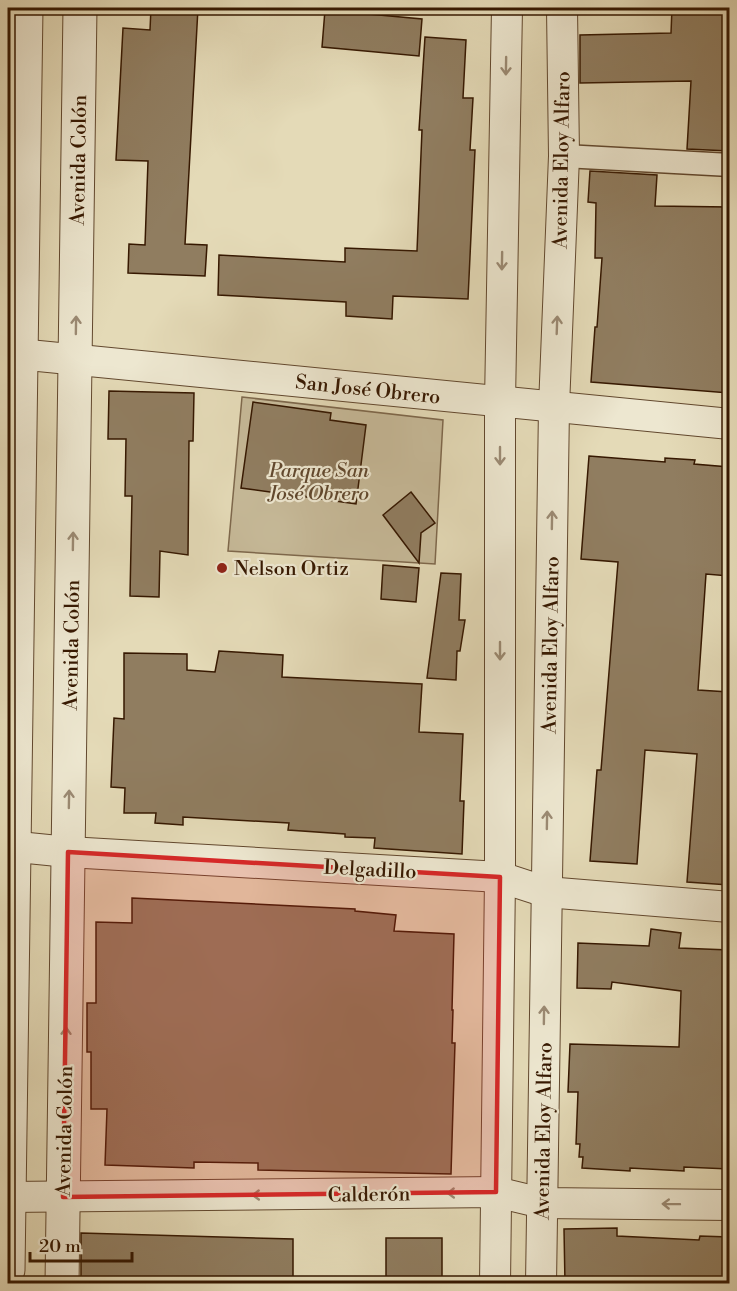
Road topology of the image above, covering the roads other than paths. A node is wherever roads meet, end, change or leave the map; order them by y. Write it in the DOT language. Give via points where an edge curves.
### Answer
graph roads {
  1 [pos="26,8"];
  2 [pos="80,8"];
  3 [pos="507,8"];
  4 [pos="562,8"];
  5 [pos="564,156"];
  6 [pos="729,165"];
  7 [pos="14,354"];
  8 [pos="75,359"];
  9 [pos="500,402"];
  10 [pos="554,406"];
  11 [pos="729,424"];
  12 [pos="11,846"];
  13 [pos="68,852"];
  14 [pos="500,877"];
  15 [pos="546,892"];
  16 [pos="729,907"];
  17 [pos="496,1192"];
  18 [pos="8,1197"];
  19 [pos="63,1197"];
  20 [pos="542,1203"];
  21 [pos="729,1205"];
  22 [pos="8,1270"];
  23 [pos="62,1284"];
  24 [pos="495,1284"];
  25 [pos="541,1284"];
  1 -- 7 [label="street"];
  8 -- 2 [label="street, Avenida Colón, one-way"];
  3 -- 9 [label="street, one-way"];
  4 -- 5 [label="street, Avenida Eloy Alfaro"];
  5 -- 6 [label="street"];
  10 -- 5 [label="street, Avenida Eloy Alfaro, one-way"];
  7 -- 8 [label="street, San José Obrero"];
  7 -- 12 [label="street"];
  8 -- 9 [label="street, San José Obrero"];
  13 -- 8 [label="street, Avenida Colón, one-way"];
  9 -- 10 [label="street, San José Obrero"];
  9 -- 14 [label="street, one-way"];
  10 -- 11 [label="street, San José Obrero"];
  15 -- 10 [label="street, Avenida Eloy Alfaro, one-way"];
  12 -- 13 [label="street, Delgadillo"];
  12 -- 18 [label="street"];
  13 -- 14 [label="street, Delgadillo"];
  19 -- 13 [label="street, Avenida Colón, one-way"];
  14 -- 15 [label="street, Delgadillo"];
  14 -- 17 [label="street"];
  15 -- 16 [label="street, Delgadillo"];
  20 -- 15 [label="street, Avenida Eloy Alfaro, one-way"];
  17 -- 19 [label="street, Calderón, one-way"];
  17 -- 20 [label="street, Calderón"];
  17 -- 24 [label="street"];
  18 -- 19 [label="street, Calderón"];
  18 -- 22 [label="street"];
  19 -- 23 [label="street, Avenida Colón"];
  21 -- 20 [label="street, Calderón, one-way"];
  20 -- 25 [label="street, Avenida Eloy Alfaro"];
}
